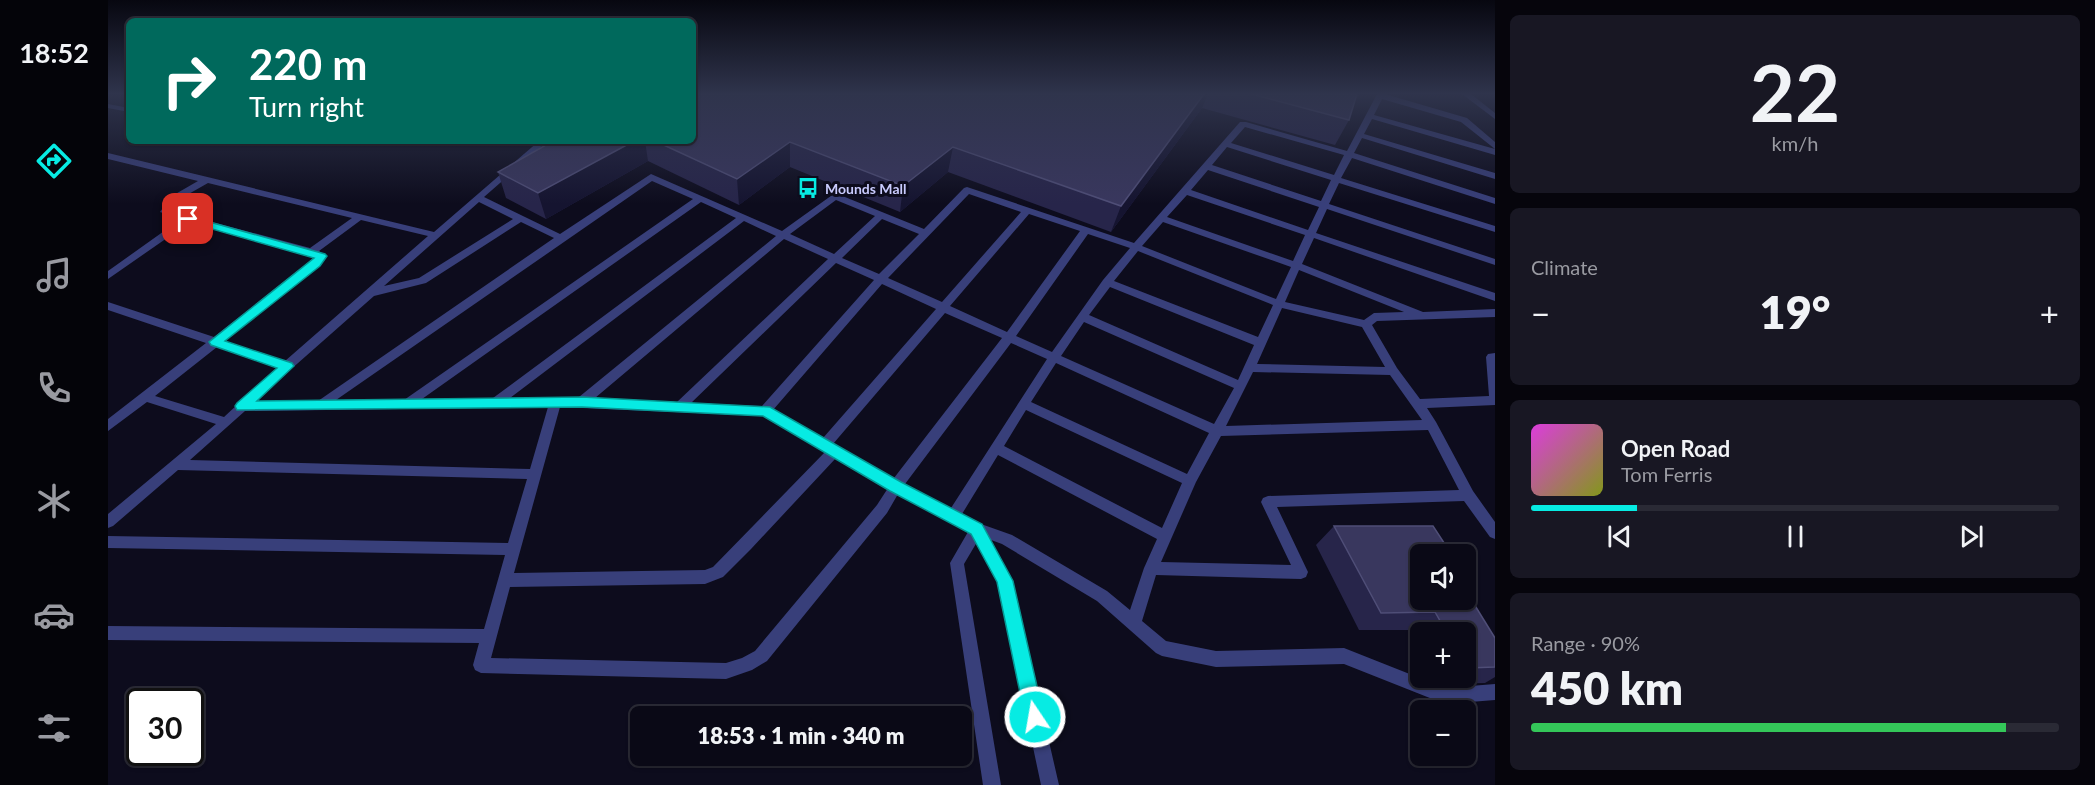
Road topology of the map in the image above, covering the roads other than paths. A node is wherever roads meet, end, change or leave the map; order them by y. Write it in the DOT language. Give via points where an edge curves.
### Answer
graph roads {
  1 [pos="1237,131"];
  2 [pos="1266,131"];
  3 [pos="1362,131"];
  4 [pos="1421,131"];
  5 [pos="1477,131"];
  6 [pos="1359,135"];
  7 [pos="541,144"];
  8 [pos="1225,144"];
  9 [pos="1495,146"];
  10 [pos="1495,152"];
  11 [pos="1349,154"];
  12 [pos="108,156"];
  13 [pos="1206,166"];
  14 [pos="1495,176"];
  15 [pos="1336,179"];
  16 [pos="206,180"];
  17 [pos="1185,190"];
  18 [pos="478,198"];
  19 [pos="699,199"];
  20 [pos="1495,201"];
  21 [pos="1323,207"];
  22 [pos="1027,211"];
  23 [pos="881,215"];
  24 [pos="359,217"];
  25 [pos="742,218"];
  26 [pos="1161,218"];
  27 [pos="188,219"];
  28 [pos="519,219"];
  29 [pos="1495,229"];
  30 [pos="1085,231"];
  31 [pos="926,233"];
  32 [pos="1311,234"];
  33 [pos="435,235"];
  34 [pos="783,235"];
  35 [pos="561,238"];
  36 [pos="1136,247"];
  37 [pos="312,252"];
  38 [pos="833,258"];
  39 [pos="1495,262"];
  40 [pos="1296,265"];
  41 [pos="108,276"];
  42 [pos="881,279"];
  43 [pos="1107,282"];
  44 [pos="369,294"];
  45 [pos="1495,297"];
  46 [pos="1278,304"];
  47 [pos="108,306"];
  48 [pos="945,308"];
  49 [pos="1495,313"];
  50 [pos="1423,315"];
  51 [pos="1083,317"];
  52 [pos="1366,324"];
  53 [pos="1009,337"];
  54 [pos="215,342"];
  55 [pos="1261,343"];
  56 [pos="1054,357"];
  57 [pos="1495,357"];
  58 [pos="287,366"];
  59 [pos="1249,368"];
  60 [pos="1393,371"];
  61 [pos="1241,386"];
  62 [pos="144,397"];
  63 [pos="1495,400"];
  64 [pos="497,402"];
  65 [pos="555,402"];
  66 [pos="582,402"];
  67 [pos="1025,404"];
  68 [pos="1417,404"];
  69 [pos="405,405"];
  70 [pos="681,405"];
  71 [pos="242,406"];
  72 [pos="319,406"];
  73 [pos="765,411"];
  74 [pos="226,422"];
  75 [pos="1432,425"];
  76 [pos="108,426"];
  77 [pos="1217,431"];
  78 [pos="830,447"];
  79 [pos="996,448"];
  80 [pos="175,465"];
  81 [pos="535,474"];
  82 [pos="1190,481"];
  83 [pos="896,486"];
  84 [pos="1468,495"];
  85 [pos="953,517"];
  86 [pos="108,522"];
  87 [pos="977,529"];
  88 [pos="1495,533"];
  89 [pos="1165,536"];
  90 [pos="108,542"];
  91 [pos="514,549"];
  92 [pos="1151,568"];
  93 [pos="505,580"];
  94 [pos="1133,624"];
  95 [pos="108,633"];
  96 [pos="489,636"];
  97 [pos="1495,692"];
  98 [pos="992,785"];
  99 [pos="1050,785"];
  1 -- 8 [label="street"];
  2 -- 11 [label="street"];
  3 -- 6 [label="street"];
  4 -- 10 [label="street"];
  5 -- 9 [label="street"];
  6 -- 11 [label="street"];
  6 -- 14 [label="street"];
  7 -- 18 [label="street"];
  8 -- 13 [label="street"];
  8 -- 15 [label="street"];
  11 -- 15 [label="street"];
  11 -- 20 [label="street"];
  12 -- 16 [label="street"];
  13 -- 17 [label="street"];
  13 -- 21 [label="street"];
  15 -- 21 [label="street"];
  15 -- 29 [label="street"];
  16 -- 24 [label="street"];
  16 -- 27 [label="street" via="175,198 165,212"];
  17 -- 26 [label="street"];
  17 -- 32 [label="street"];
  18 -- 28 [label="street"];
  18 -- 33 [label="street"];
  19 -- 25 [label="street"];
  19 -- 35 [label="street" via="651,177"];
  19 -- 69 [label="street"];
  21 -- 32 [label="street"];
  21 -- 39 [label="street"];
  22 -- 30 [label="street"];
  22 -- 31 [label="street" via="967,190"];
  22 -- 48 [label="street"];
  23 -- 31 [label="street"];
  23 -- 34 [label="street" via="835,196"];
  23 -- 38 [label="street"];
  24 -- 33 [label="street"];
  24 -- 37 [label="street"];
  25 -- 34 [label="street"];
  25 -- 64 [label="street"];
  26 -- 36 [label="street"];
  26 -- 40 [label="street"];
  27 -- 37 [label="street"];
  27 -- 41 [label="street"];
  28 -- 35 [label="street"];
  28 -- 44 [label="street" via="422,281"];
  30 -- 36 [label="street"];
  30 -- 53 [label="street"];
  31 -- 42 [label="street"];
  32 -- 40 [label="street"];
  32 -- 45 [label="street"];
  33 -- 44 [label="street"];
  34 -- 38 [label="street"];
  34 -- 66 [label="street"];
  35 -- 72 [label="street"];
  36 -- 43 [label="street"];
  36 -- 46 [label="street"];
  37 -- 54 [label="street" via="321,256 315,264"];
  38 -- 42 [label="street"];
  38 -- 70 [label="street"];
  40 -- 46 [label="street"];
  40 -- 50 [label="street"];
  42 -- 48 [label="street"];
  42 -- 73 [label="street"];
  43 -- 51 [label="street"];
  43 -- 55 [label="street"];
  44 -- 58 [label="street"];
  46 -- 52 [label="street"];
  46 -- 55 [label="street"];
  47 -- 54 [label="street"];
  48 -- 53 [label="street"];
  48 -- 78 [label="street"];
  49 -- 50 [label="street"];
  50 -- 52 [label="street" via="1374,317"];
  51 -- 56 [label="street"];
  51 -- 61 [label="street"];
  52 -- 60 [label="street"];
  53 -- 56 [label="street"];
  53 -- 83 [label="street"];
  54 -- 58 [label="street"];
  54 -- 62 [label="street"];
  55 -- 59 [label="street"];
  56 -- 67 [label="street"];
  56 -- 77 [label="street"];
  57 -- 63 [label="street"];
  58 -- 71 [label="street"];
  59 -- 60 [label="street"];
  59 -- 61 [label="street"];
  60 -- 68 [label="street"];
  61 -- 77 [label="street"];
  62 -- 74 [label="street"];
  62 -- 76 [label="street"];
  63 -- 68 [label="street"];
  64 -- 65 [label="street"];
  64 -- 69 [label="street"];
  65 -- 66 [label="street"];
  65 -- 81 [label="street"];
  66 -- 70 [label="street"];
  67 -- 79 [label="street"];
  67 -- 82 [label="street"];
  68 -- 75 [label="street"];
  69 -- 72 [label="street"];
  70 -- 73 [label="street"];
  71 -- 72 [label="street"];
  71 -- 74 [label="street"];
  73 -- 78 [label="street"];
  74 -- 80 [label="street"];
  75 -- 77 [label="street"];
  75 -- 84 [label="street"];
  77 -- 82 [label="street"];
  78 -- 83 [label="street"];
  78 -- 93 [label="street" via="718,572 705,577"];
  79 -- 85 [label="street"];
  79 -- 89 [label="street"];
  80 -- 81 [label="street"];
  80 -- 86 [label="street"];
  81 -- 91 [label="street"];
  82 -- 89 [label="street"];
  83 -- 85 [label="street"];
  83 -- 96 [label="street" via="882,509 761,656 746,665 726,671 481,665"];
  84 -- 88 [label="street"];
  84 -- 92 [label="street" via="1268,502 1301,572"];
  85 -- 87 [label="street"];
  87 -- 94 [label="street" via="1007,539 1092,591"];
  87 -- 98 [label="street" via="957,563"];
  87 -- 99 [label="street" via="1005,581"];
  89 -- 92 [label="street"];
  90 -- 91 [label="street"];
  91 -- 93 [label="street"];
  92 -- 94 [label="street"];
  93 -- 96 [label="street"];
  94 -- 97 [label="street" via="1162,648 1216,660 1344,656 1445,696"];
  95 -- 96 [label="street"];
}
